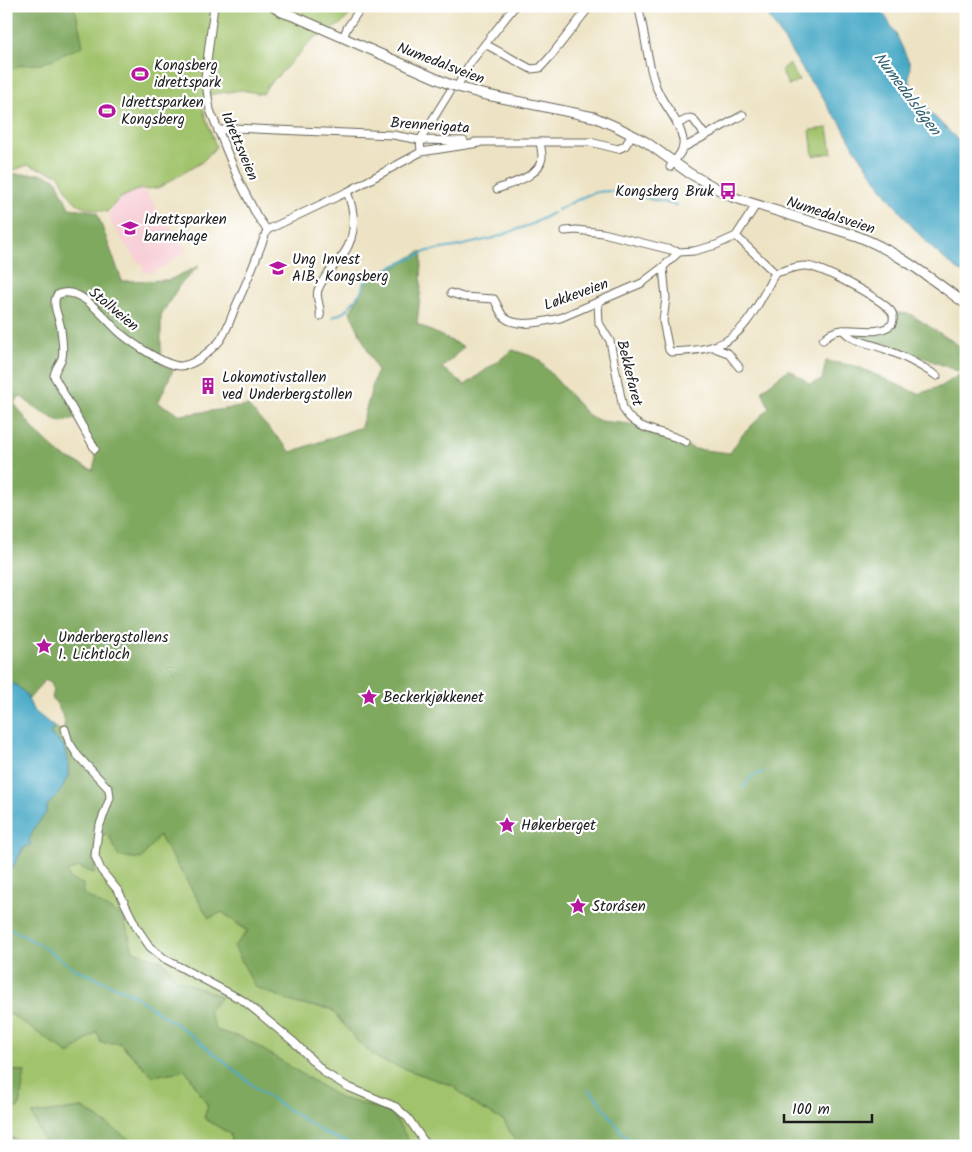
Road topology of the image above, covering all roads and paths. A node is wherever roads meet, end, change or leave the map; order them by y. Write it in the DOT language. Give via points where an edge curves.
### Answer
graph roads {
  1 [pos="214,6"];
  2 [pos="272,6"];
  3 [pos="281,6"];
  4 [pos="362,6"];
  5 [pos="515,6"];
  6 [pos="590,6"];
  7 [pos="638,6"];
  8 [pos="296,17"];
  9 [pos="343,38"];
  10 [pos="485,44"];
  11 [pos="458,87"];
  12 [pos="449,93"];
  13 [pos="743,114"];
  14 [pos="677,124"];
  15 [pos="218,131"];
  16 [pos="705,135"];
  17 [pos="631,137"];
  18 [pos="420,140"];
  19 [pos="479,142"];
  20 [pos="540,142"];
  21 [pos="683,148"];
  22 [pos="421,152"];
  23 [pos="672,164"];
  24 [pos="497,189"];
  25 [pos="347,192"];
  26 [pos="756,205"];
  27 [pos="267,230"];
  28 [pos="565,231"];
  29 [pos="736,236"];
  30 [pos="680,252"];
  31 [pos="663,267"];
  32 [pos="775,273"];
  33 [pos="451,294"];
  34 [pos="598,302"];
  35 [pos="966,304"];
  36 [pos="320,316"];
  37 [pos="843,330"];
  38 [pos="823,340"];
  39 [pos="711,347"];
  40 [pos="739,367"];
  41 [pos="937,376"];
  42 [pos="686,442"];
  43 [pos="95,450"];
  44 [pos="65,729"];
  45 [pos="427,1146"];
  1 -- 15 [label="street, Idrettsveien" via="205,77 210,110"];
  2 -- 8 [label="main road, Numedalsveien"];
  3 -- 8 [label="main road, Numedalsveien"];
  4 -- 9 [label="street"];
  5 -- 10 [label="street"];
  6 -- 10 [label="street" via="540,68 530,69"];
  7 -- 14 [label="street" via="650,69 658,91"];
  8 -- 9 [label="main road, Numedalsveien"];
  9 -- 11 [label="main road, Numedalsveien"];
  10 -- 11 [label="street" via="470,63"];
  11 -- 17 [label="main road, Numedalsveien" via="604,121"];
  12 -- 18 [label="street"];
  13 -- 16 [label="street"];
  14 -- 16 [label="street" via="693,119"];
  14 -- 21 [label="street"];
  15 -- 18 [label="street, Brennerigata" via="232,128 393,135"];
  15 -- 27 [label="street, Idrettsveien" via="242,188"];
  16 -- 21 [label="street"];
  17 -- 20 [label="street, Brennerigata" via="625,146 618,149 590,142"];
  17 -- 23 [label="main road, Numedalsveien" via="653,146"];
  18 -- 19 [label="street, Brennerigata"];
  18 -- 22 [label="street"];
  19 -- 20 [label="street, Brennerigata"];
  19 -- 22 [label="street"];
  20 -- 24 [label="street" via="542,158 538,168"];
  21 -- 23 [label="street"];
  22 -- 25 [label="street"];
  23 -- 26 [label="main road, Numedalsveien" via="701,186"];
  25 -- 27 [label="street"];
  25 -- 36 [label="street" via="355,222 353,234 344,254 317,292"];
  26 -- 29 [label="street"];
  26 -- 35 [label="main road, Numedalsveien" via="876,244"];
  27 -- 43 [label="street, Stollveien" via="221,341 203,357 188,364 173,364 138,346 78,296 70,293 57,295 54,303 61,327 62,358 54,376"];
  28 -- 30 [label="street" via="604,234"];
  29 -- 30 [label="street" via="716,245"];
  29 -- 32 [label="street"];
  30 -- 31 [label="street, Løkkeveien"];
  31 -- 34 [label="street, Løkkeveien" via="642,283"];
  31 -- 39 [label="street" via="666,298 664,330 669,350"];
  32 -- 37 [label="street" via="812,267 852,285 890,310 894,319 887,329 878,332"];
  32 -- 39 [label="street" via="738,332"];
  33 -- 34 [label="street, Løkkeveien" via="494,299 504,317 513,322 530,323 560,318"];
  34 -- 42 [label="street, Bekkefaret" via="600,323 610,341 627,416 644,427"];
  37 -- 38 [label="street" via="828,334"];
  37 -- 41 [label="street" via="849,337 906,358"];
  39 -- 40 [label="street" via="728,353"];
  44 -- 45 [label="street" via="78,756 109,788 110,798 98,830 96,856 101,870 119,892 150,947 172,963 244,1001 325,1073 348,1087 396,1107 408,1118"];
}
